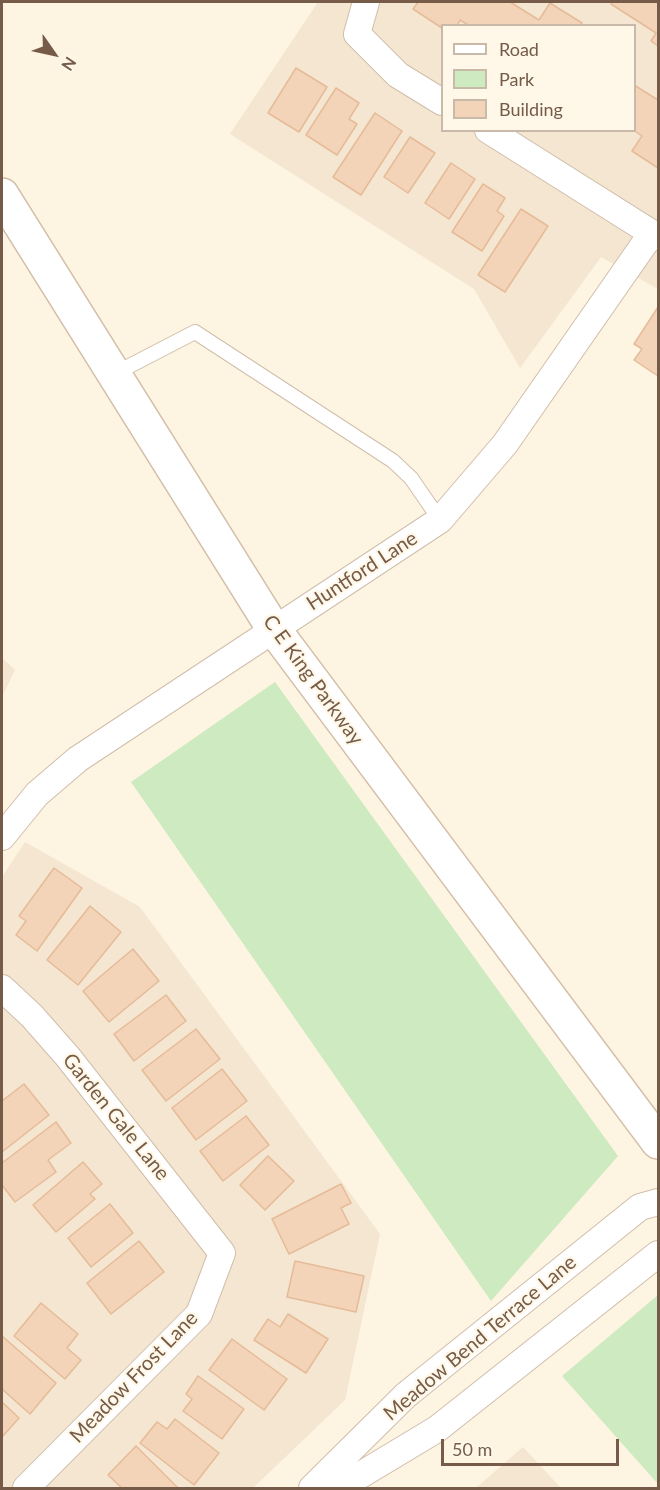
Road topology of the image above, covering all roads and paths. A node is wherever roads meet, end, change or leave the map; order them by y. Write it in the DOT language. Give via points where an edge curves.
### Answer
graph roads {
  1 [pos="366,2"];
  2 [pos="441,101"];
  3 [pos="491,132"];
  4 [pos="2,195"];
  5 [pos="655,235"];
  6 [pos="114,374"];
  7 [pos="440,520"];
  8 [pos="273,628"];
  9 [pos="2,837"];
  10 [pos="2,988"];
  11 [pos="658,1142"];
  12 [pos="658,1202"];
  13 [pos="222,1253"];
  14 [pos="658,1254"];
  15 [pos="26,1488"];
  16 [pos="312,1488"];
  17 [pos="339,1488"];
  1 -- 2 [label="street" via="357,34 398,75"];
  3 -- 5 [label="street"];
  4 -- 6 [label="main road, C E King Parkway"];
  5 -- 7 [label="street, Huntford Lane" via="505,444"];
  6 -- 7 [label="lane" via="195,332 393,461 411,478"];
  6 -- 8 [label="main road, C E King Parkway"];
  7 -- 8 [label="street, Huntford Lane"];
  8 -- 9 [label="street, Huntford Lane" via="70,766 37,794"];
  8 -- 11 [label="main road, C E King Parkway"];
  10 -- 13 [label="street, Garden Gale Lane" via="68,1057"];
  12 -- 16 [label="street, Meadow Bend Terrace Lane" via="640,1207 406,1395"];
  13 -- 15 [label="street, Meadow Frost Lane" via="199,1314"];
  14 -- 17 [label="street, Meadow Bend Terrace Lane" via="437,1429"];
}
